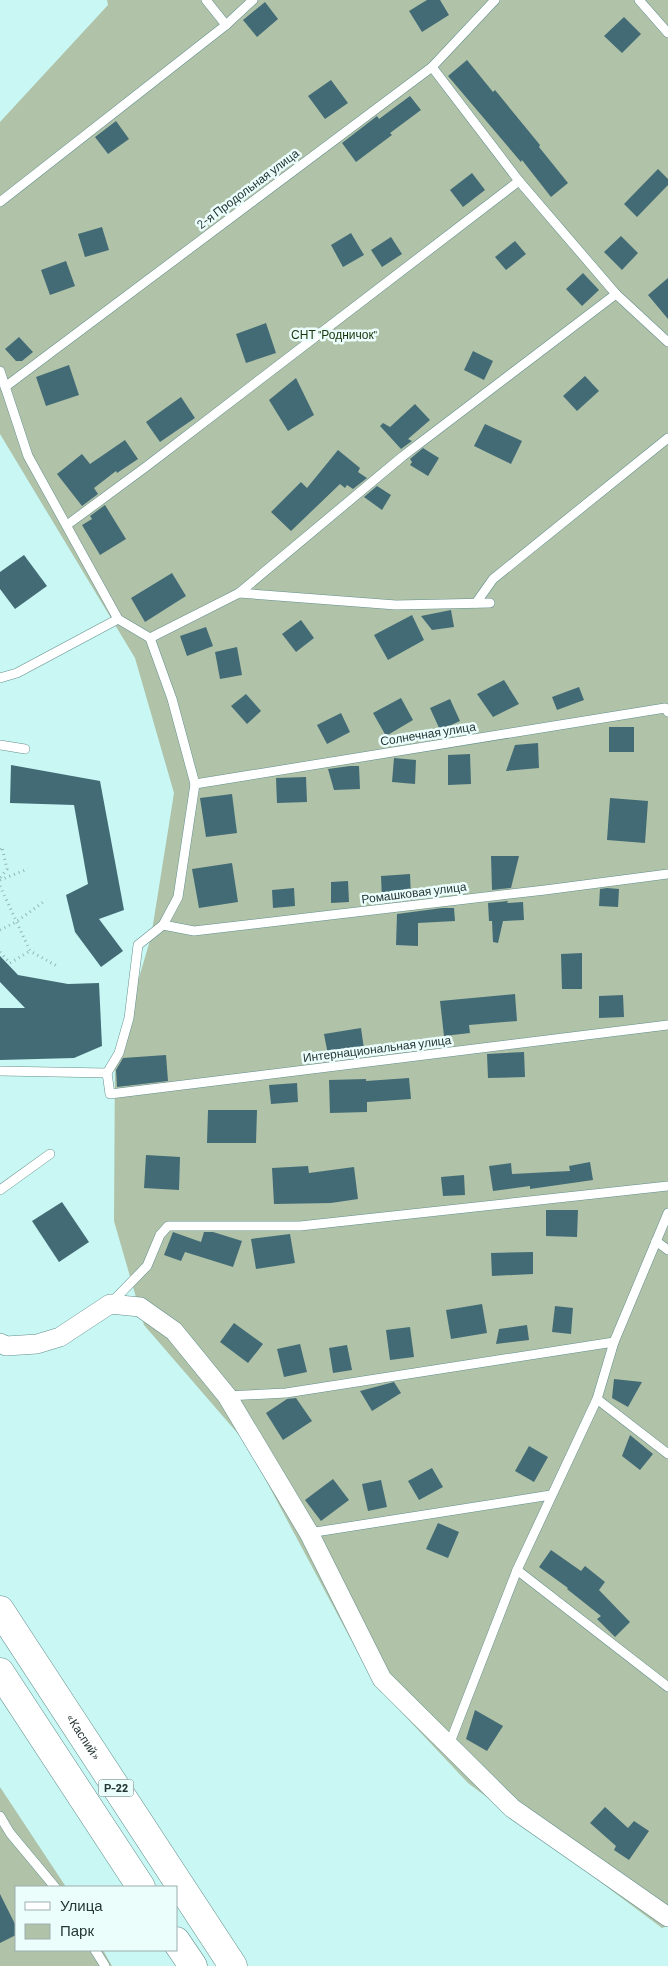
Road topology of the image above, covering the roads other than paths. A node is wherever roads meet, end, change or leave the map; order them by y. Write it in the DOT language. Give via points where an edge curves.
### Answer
graph roads {
  1 [pos="206,0"];
  2 [pos="253,0"];
  3 [pos="495,0"];
  4 [pos="639,0"];
  5 [pos="226,25"];
  6 [pos="668,33"];
  7 [pos="432,67"];
  8 [pos="519,181"];
  9 [pos="0,202"];
  10 [pos="616,294"];
  11 [pos="668,342"];
  12 [pos="0,371"];
  13 [pos="5,387"];
  14 [pos="668,438"];
  15 [pos="66,526"];
  16 [pos="239,594"];
  17 [pos="476,603"];
  18 [pos="490,603"];
  19 [pos="118,619"];
  20 [pos="150,638"];
  21 [pos="0,678"];
  22 [pos="666,710"];
  23 [pos="0,745"];
  24 [pos="25,749"];
  25 [pos="195,784"];
  26 [pos="668,874"];
  27 [pos="163,925"];
  28 [pos="668,1025"];
  29 [pos="0,1071"];
  30 [pos="108,1072"];
  31 [pos="50,1154"];
  32 [pos="668,1186"];
  33 [pos="0,1190"];
  34 [pos="668,1213"];
  35 [pos="656,1241"];
  36 [pos="668,1250"];
  37 [pos="110,1304"];
  38 [pos="614,1342"];
  39 [pos="0,1343"];
  40 [pos="226,1396"];
  41 [pos="598,1399"];
  42 [pos="668,1454"];
  43 [pos="551,1495"];
  44 [pos="309,1533"];
  45 [pos="517,1570"];
  46 [pos="0,1610"];
  47 [pos="0,1672"];
  48 [pos="668,1687"];
  49 [pos="448,1745"];
  50 [pos="0,1816"];
  51 [pos="53,1886"];
  52 [pos="140,1886"];
  53 [pos="668,1917"];
  54 [pos="178,1944"];
  55 [pos="96,1951"];
  56 [pos="104,1966"];
  57 [pos="193,1966"];
  58 [pos="233,1966"];
  1 -- 5 [label="lane"];
  2 -- 5 [label="lane"];
  3 -- 7 [label="lane, 2-я Продольная улица"];
  4 -- 6 [label="lane"];
  5 -- 9 [label="lane"];
  7 -- 8 [label="lane"];
  7 -- 13 [label="lane, 2-я Продольная улица"];
  8 -- 10 [label="lane"];
  8 -- 15 [label="lane"];
  10 -- 11 [label="lane"];
  10 -- 16 [label="lane" via="403,456"];
  12 -- 13 [label="lane"];
  13 -- 15 [label="lane" via="28,456"];
  14 -- 17 [label="lane" via="493,579"];
  15 -- 19 [label="lane"];
  16 -- 17 [label="lane" via="396,604"];
  16 -- 20 [label="lane"];
  17 -- 18 [label="lane"];
  19 -- 20 [label="lane"];
  19 -- 21 [label="lane" via="17,673"];
  20 -- 25 [label="lane" via="172,698"];
  22 -- 25 [label="lane, Солнечная улица"];
  23 -- 24 [label="lane"];
  25 -- 27 [label="lane" via="178,897"];
  26 -- 27 [label="lane, Ромашковая улица" via="194,932"];
  27 -- 30 [label="lane" via="138,945 129,1018 119,1053"];
  28 -- 30 [label="lane, Интернациональная улица" via="110,1094"];
  29 -- 30 [label="lane"];
  31 -- 33 [label="lane"];
  32 -- 37 [label="lane" via="300,1226 168,1226 160,1235 147,1266"];
  34 -- 35 [label="lane"];
  35 -- 36 [label="lane"];
  35 -- 38 [label="lane"];
  37 -- 39 [label="street" via="60,1337 37,1344 6,1346"];
  37 -- 40 [label="street" via="140,1307 174,1331"];
  38 -- 40 [label="lane" via="286,1393"];
  38 -- 41 [label="lane"];
  40 -- 44 [label="street"];
  41 -- 42 [label="lane"];
  41 -- 43 [label="lane"];
  43 -- 44 [label="lane"];
  43 -- 45 [label="lane"];
  44 -- 49 [label="street" via="382,1679"];
  45 -- 48 [label="lane"];
  45 -- 49 [label="lane"];
  46 -- 58 [label="highway, «Каспий» / Р-22"];
  47 -- 52 [label="highway, Р-22"];
  49 -- 53 [label="street" via="512,1808"];
  50 -- 51 [label="lane"];
  54 -- 57 [label="highway"];
  55 -- 56 [label="lane"];
}
